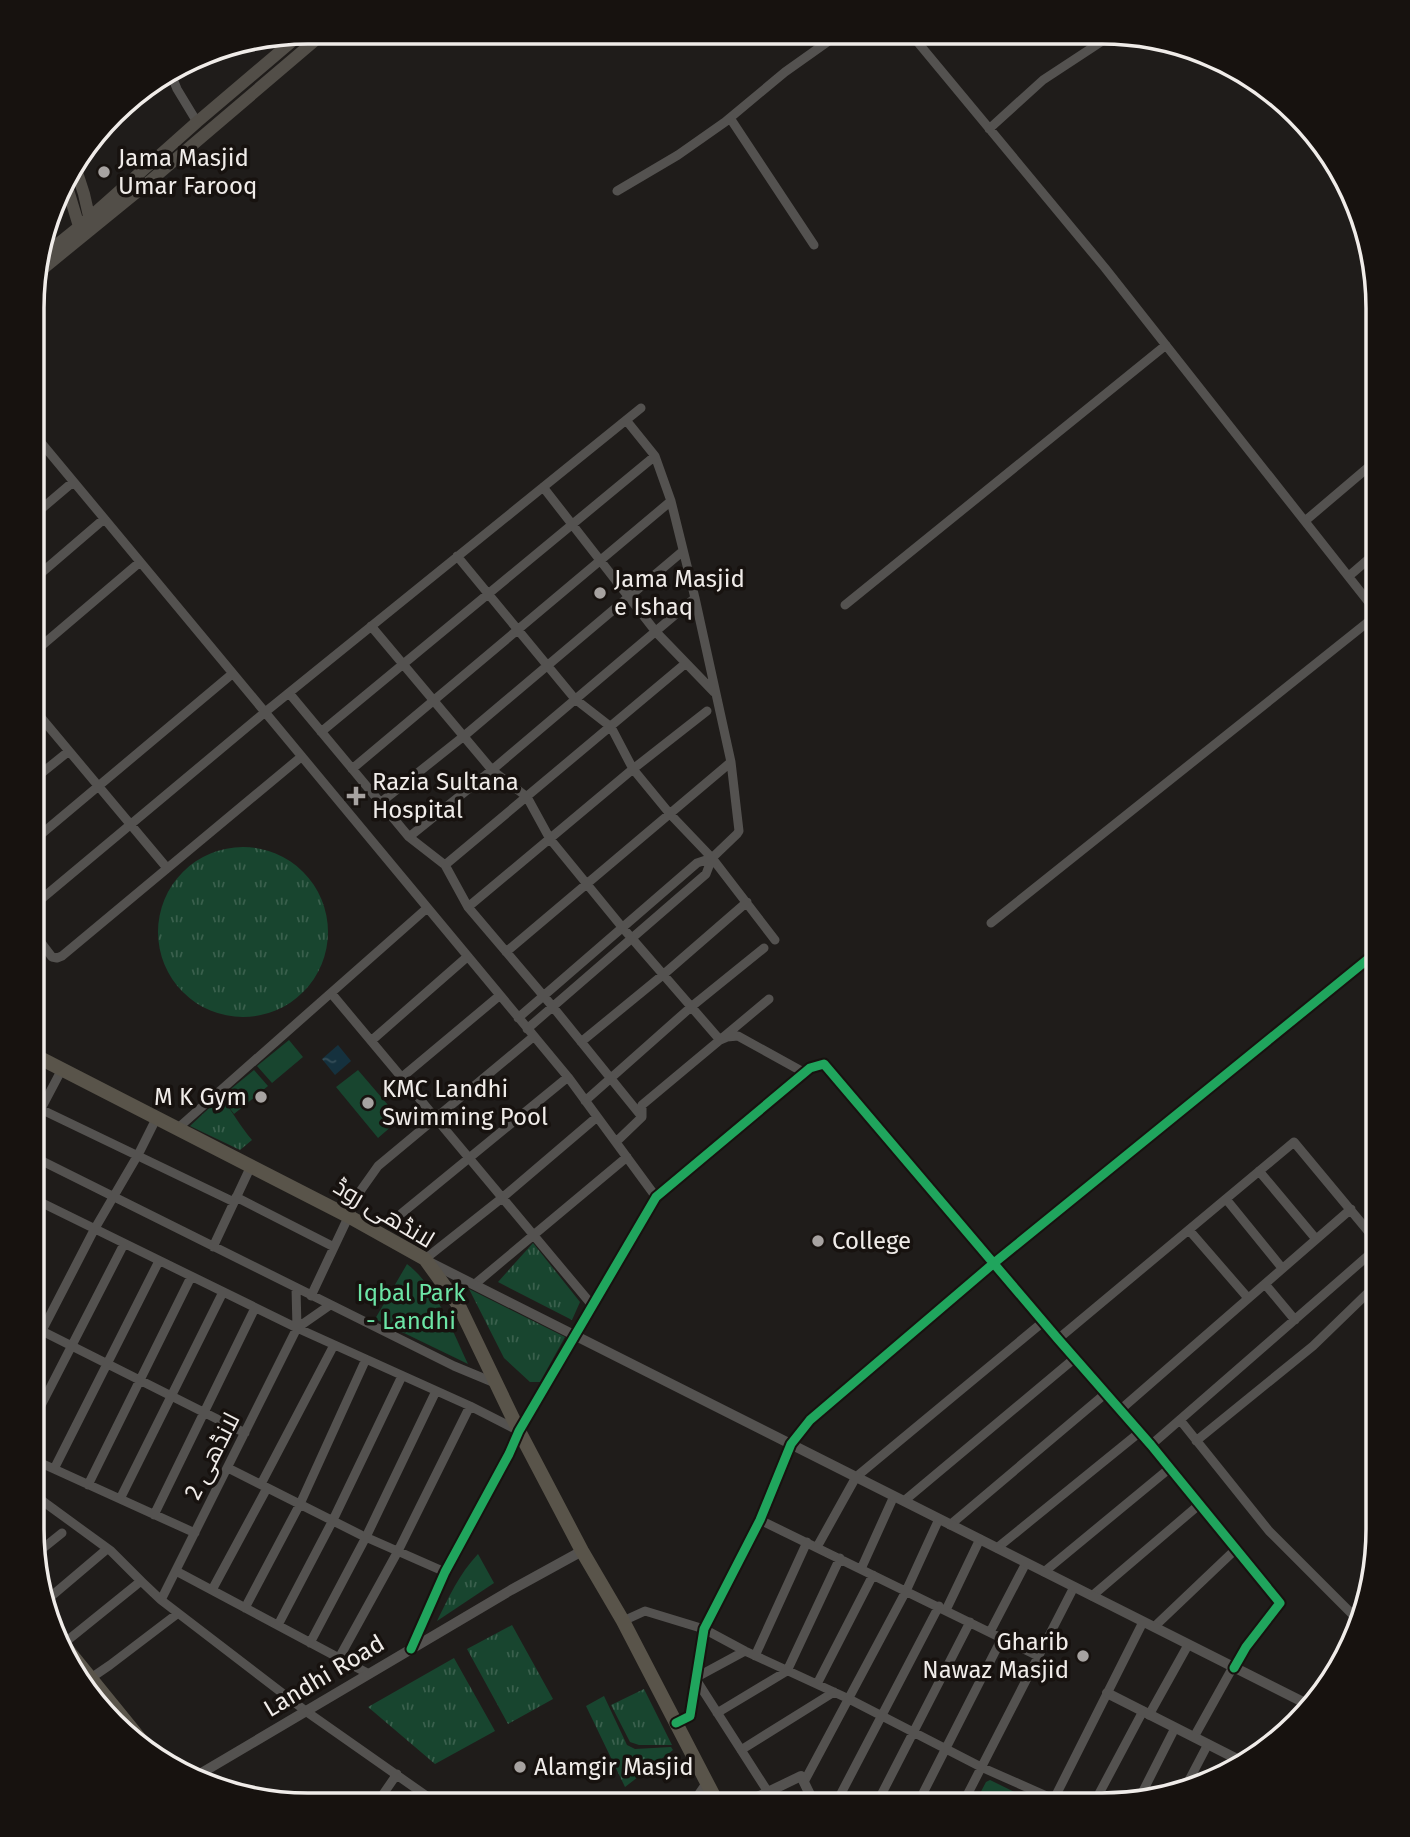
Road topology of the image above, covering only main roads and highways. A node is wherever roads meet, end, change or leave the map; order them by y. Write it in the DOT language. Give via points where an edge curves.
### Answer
graph roads {
  1 [pos="289,44"];
  2 [pos="311,44"];
  3 [pos="78,177"];
  4 [pos="70,192"];
  5 [pos="86,228"];
  6 [pos="50,252"];
  7 [pos="48,263"];
  8 [pos="44,1060"];
  9 [pos="86,1672"];
  10 [pos="102,1694"];
  11 [pos="712,1793"];
  1 -- 5 [label="main road" via="197,122"];
  2 -- 5 [label="main road" via="143,187"];
  3 -- 5 [label="main road"];
  4 -- 5 [label="main road"];
  5 -- 6 [label="main road"];
  5 -- 7 [label="main road"];
  8 -- 11 [label="main road, لانڈھی روڈ" via="425,1259 459,1306 519,1431"];
  9 -- 10 [label="main road"];
}
